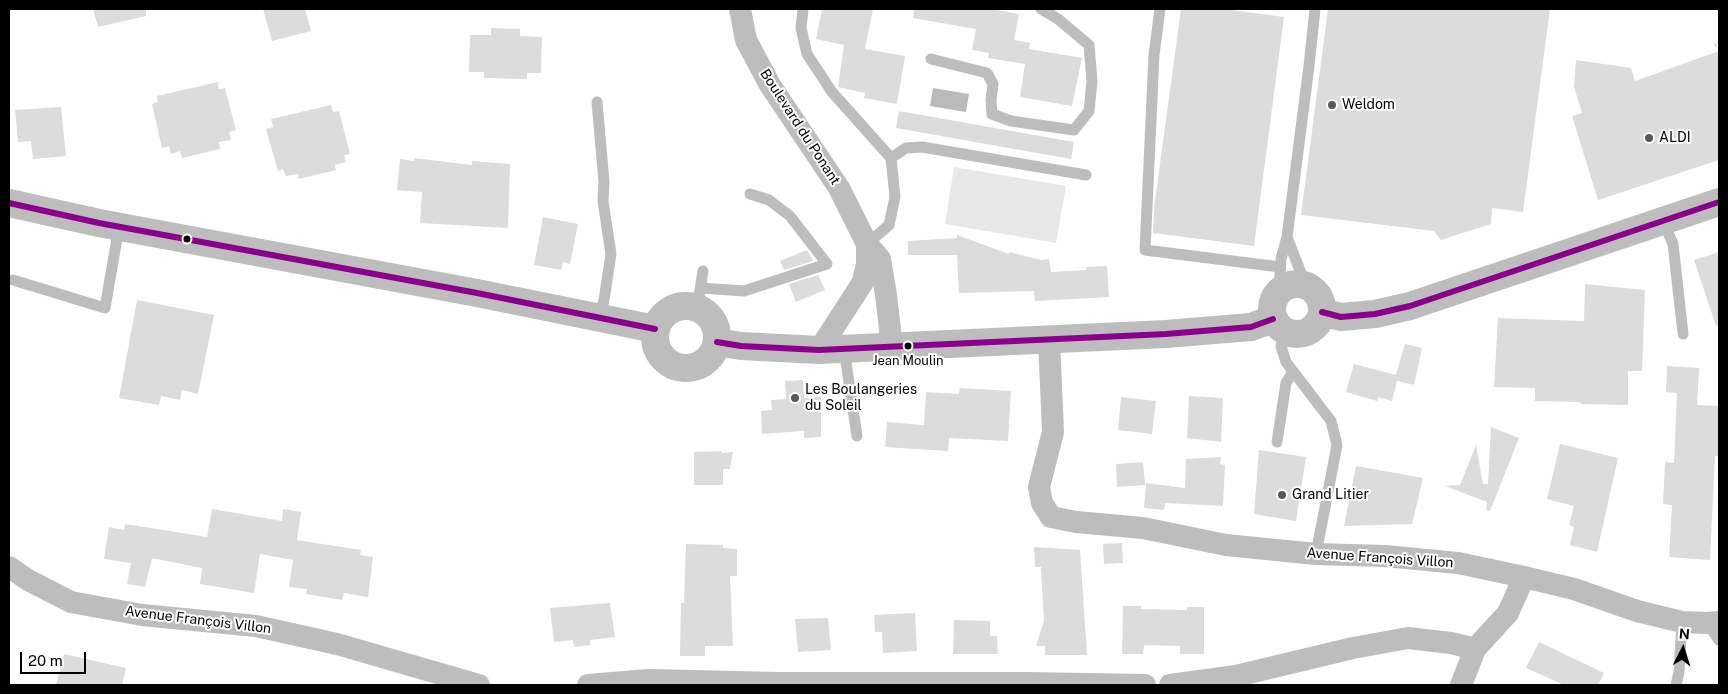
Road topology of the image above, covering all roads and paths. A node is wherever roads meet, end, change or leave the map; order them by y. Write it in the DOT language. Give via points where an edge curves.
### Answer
graph roads {
  1 [pos="740,9"];
  2 [pos="803,9"];
  3 [pos="1041,9"];
  4 [pos="1160,9"];
  5 [pos="1315,9"];
  6 [pos="931,59"];
  7 [pos="597,102"];
  8 [pos="891,158"];
  9 [pos="1086,175"];
  10 [pos="750,194"];
  11 [pos="1719,202"];
  12 [pos="9,203"];
  13 [pos="1663,221"];
  14 [pos="119,227"];
  15 [pos="1287,237"];
  16 [pos="867,244"];
  17 [pos="704,271"];
  18 [pos="13,280"];
  19 [pos="1288,281"];
  20 [pos="886,295"];
  21 [pos="853,297"];
  22 [pos="699,298"];
  23 [pos="1322,312"];
  24 [pos="599,318"];
  25 [pos="1278,325"];
  26 [pos="655,329"];
  27 [pos="1683,334"];
  28 [pos="1049,340"];
  29 [pos="717,342"];
  30 [pos="892,347"];
  31 [pos="832,350"];
  32 [pos="1293,372"];
  33 [pos="857,436"];
  34 [pos="1278,442"];
  35 [pos="1316,554"];
  36 [pos="9,567"];
  37 [pos="1524,577"];
  38 [pos="1682,622"];
  39 [pos="1715,628"];
  40 [pos="1475,649"];
  41 [pos="479,685"];
  42 [pos="588,685"];
  43 [pos="1145,685"];
  44 [pos="1170,685"];
  45 [pos="1461,685"];
  46 [pos="1676,685"];
  1 -- 16 [label="street, Boulevard du Ponant" via="746,40 770,85 839,188"];
  2 -- 8 [label="lane" via="801,28 807,54 832,92"];
  3 -- 6 [label="lane" via="1088,45 1092,81 1089,111 1074,130 1011,121 992,114 993,84 987,73"];
  4 -- 19 [label="lane" via="1154,55 1145,250"];
  5 -- 15 [label="lane"];
  7 -- 24 [label="lane" via="603,201 611,254"];
  8 -- 9 [label="lane" via="906,148 922,147"];
  8 -- 16 [label="lane" via="895,197 889,225"];
  10 -- 22 [label="lane" via="769,200 790,216 828,264 744,292"];
  11 -- 13 [label="street"];
  12 -- 14 [label="street"];
  13 -- 23 [label="street" via="1410,306 1341,317"];
  13 -- 27 [label="lane" via="1673,244"];
  14 -- 18 [label="lane" via="105,308"];
  14 -- 24 [label="street"];
  15 -- 19 [label="lane"];
  15 -- 19 [label="lane" via="1301,273"];
  16 -- 20 [label="street, Boulevard du Ponant" via="880,259"];
  16 -- 21 [label="street, Boulevard du Ponant" via="863,282"];
  17 -- 22 [label="lane"];
  19 -- 23 [label="street" via="1316,293"];
  19 -- 25 [label="street" via="1274,299 1271,309"];
  20 -- 21 [label="street"];
  20 -- 30 [label="street, Boulevard du Ponant"];
  21 -- 31 [label="street, Boulevard du Ponant"];
  22 -- 26 [label="street" via="667,312"];
  22 -- 29 [label="street" via="713,321"];
  23 -- 25 [label="street" via="1320,320 1308,332 1292,334"];
  24 -- 26 [label="street"];
  25 -- 28 [label="street"];
  25 -- 32 [label="lane" via="1286,362"];
  26 -- 29 [label="street" via="655,346 664,361 679,369 696,367 710,357"];
  28 -- 30 [label="street"];
  28 -- 35 [label="street, Avenue François Villon" via="1053,432 1038,487 1042,503 1051,517 1143,528 1226,545"];
  29 -- 31 [label="street"];
  30 -- 31 [label="street"];
  31 -- 33 [label="lane"];
  32 -- 34 [label="lane" via="1286,383"];
  32 -- 35 [label="lane" via="1331,420 1337,445"];
  35 -- 37 [label="street, Avenue François Villon" via="1458,563"];
  36 -- 41 [label="street, Avenue François Villon" via="71,602 142,615 256,626 337,644"];
  37 -- 38 [label="street, Avenue François Villon"];
  37 -- 40 [label="street" via="1508,613"];
  38 -- 39 [label="street, Avenue François Villon"];
  38 -- 46 [label="lane"];
  40 -- 44 [label="street" via="1408,638 1236,676"];
  40 -- 45 [label="street"];
  42 -- 43 [label="street" via="649,680"];
}
